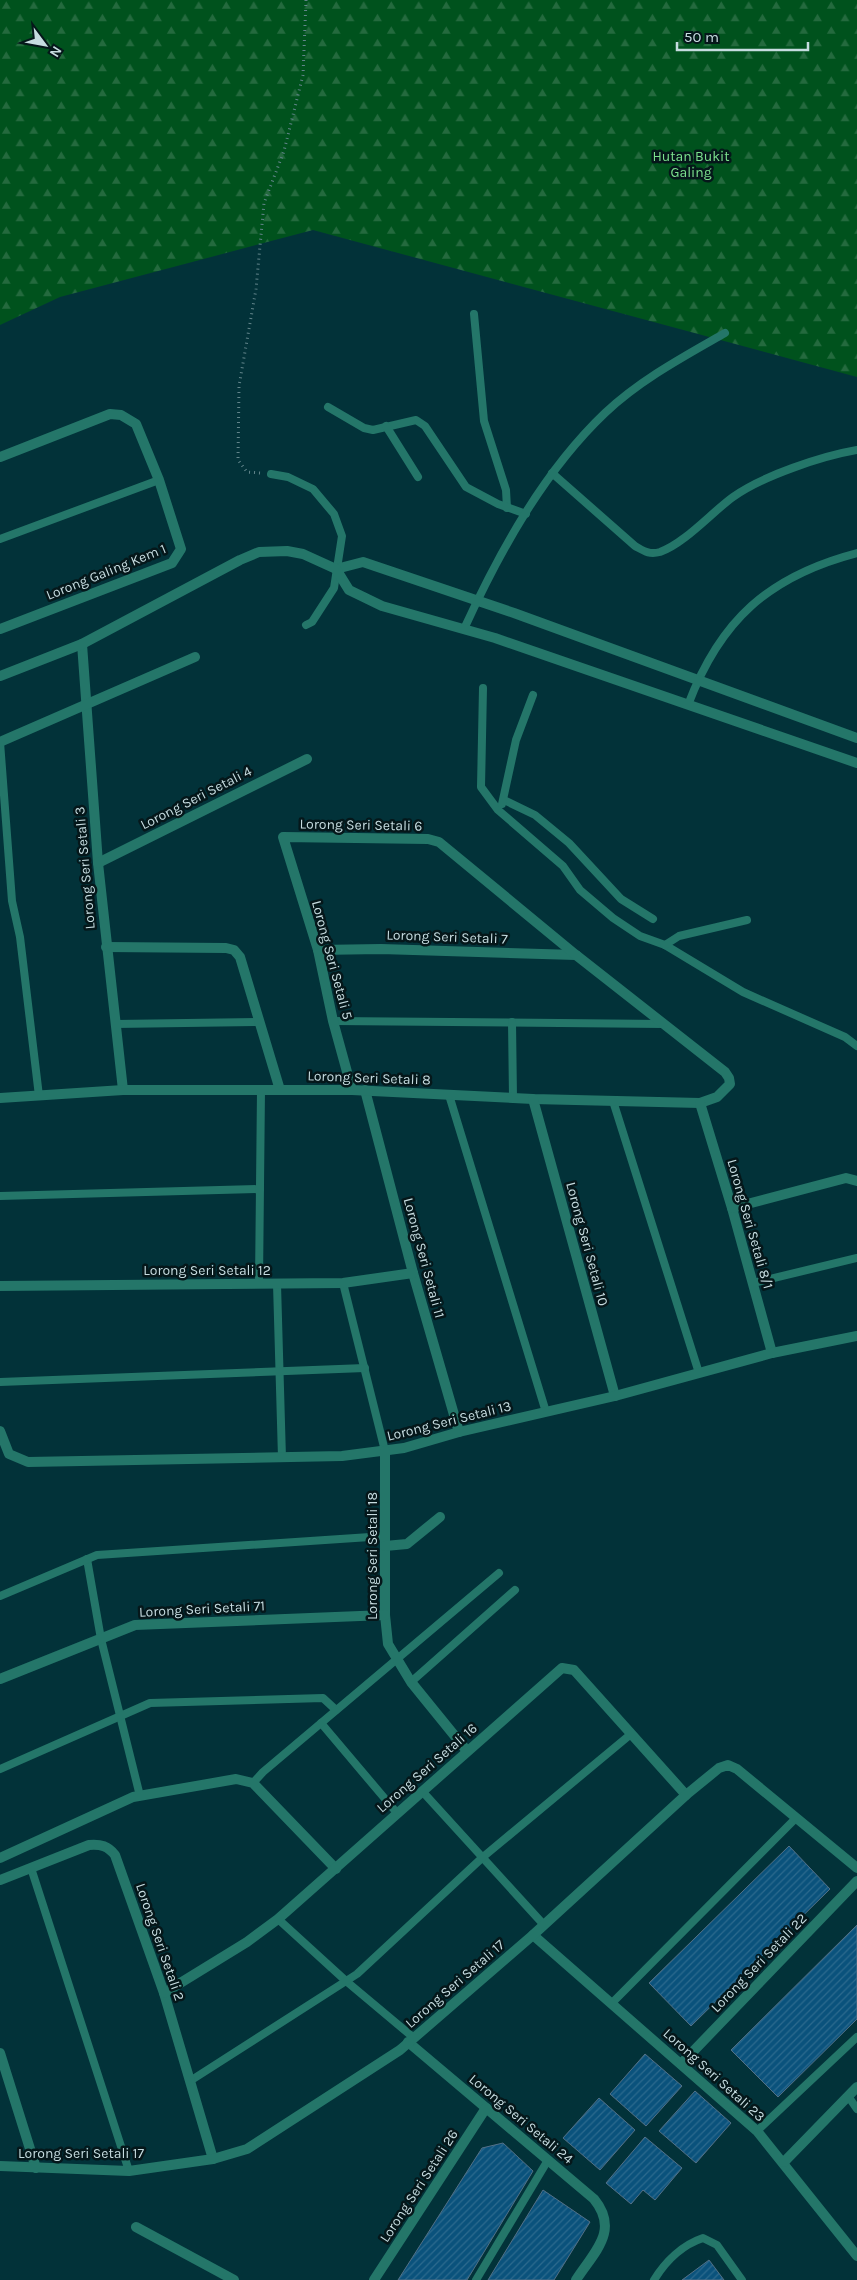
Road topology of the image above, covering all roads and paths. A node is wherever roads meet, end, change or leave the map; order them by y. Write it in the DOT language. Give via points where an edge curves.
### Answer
graph roads {
  1 [pos="306,0"];
  2 [pos="474,314"];
  3 [pos="724,333"];
  4 [pos="328,407"];
  5 [pos="386,426"];
  6 [pos="857,450"];
  7 [pos="0,457"];
  8 [pos="552,473"];
  9 [pos="271,474"];
  10 [pos="418,478"];
  11 [pos="159,480"];
  12 [pos="507,508"];
  13 [pos="526,514"];
  14 [pos="0,540"];
  15 [pos="857,553"];
  16 [pos="336,569"];
  17 [pos="477,601"];
  18 [pos="306,625"];
  19 [pos="0,629"];
  20 [pos="464,629"];
  21 [pos="82,644"];
  22 [pos="195,657"];
  23 [pos="0,676"];
  24 [pos="698,680"];
  25 [pos="483,688"];
  26 [pos="533,695"];
  27 [pos="86,705"];
  28 [pos="688,706"];
  29 [pos="857,738"];
  30 [pos="0,742"];
  31 [pos="306,759"];
  32 [pos="857,763"];
  33 [pos="504,800"];
  34 [pos="498,810"];
  35 [pos="283,837"];
  36 [pos="98,863"];
  37 [pos="653,919"];
  38 [pos="747,920"];
  39 [pos="665,945"];
  40 [pos="106,947"];
  41 [pos="318,950"];
  42 [pos="576,955"];
  43 [pos="334,1021"];
  44 [pos="260,1022"];
  45 [pos="512,1022"];
  46 [pos="115,1024"];
  47 [pos="664,1024"];
  48 [pos="857,1046"];
  49 [pos="122,1090"];
  50 [pos="261,1090"];
  51 [pos="280,1090"];
  52 [pos="352,1090"];
  53 [pos="365,1090"];
  54 [pos="448,1095"];
  55 [pos="39,1096"];
  56 [pos="0,1098"];
  57 [pos="513,1098"];
  58 [pos="533,1099"];
  59 [pos="614,1101"];
  60 [pos="700,1104"];
  61 [pos="857,1181"];
  62 [pos="260,1189"];
  63 [pos="0,1196"];
  64 [pos="732,1208"];
  65 [pos="857,1258"];
  66 [pos="412,1273"];
  67 [pos="260,1282"];
  68 [pos="343,1283"];
  69 [pos="753,1283"];
  70 [pos="277,1284"];
  71 [pos="0,1286"];
  72 [pos="857,1336"];
  73 [pos="772,1353"];
  74 [pos="364,1368"];
  75 [pos="280,1372"];
  76 [pos="699,1373"];
  77 [pos="0,1382"];
  78 [pos="614,1396"];
  79 [pos="546,1412"];
  80 [pos="0,1431"];
  81 [pos="459,1432"];
  82 [pos="386,1451"];
  83 [pos="282,1458"];
  84 [pos="440,1517"];
  85 [pos="385,1541"];
  86 [pos="87,1558"];
  87 [pos="499,1573"];
  88 [pos="515,1590"];
  89 [pos="0,1596"];
  90 [pos="385,1615"];
  91 [pos="101,1639"];
  92 [pos="396,1660"];
  93 [pos="0,1679"];
  94 [pos="411,1682"];
  95 [pos="336,1710"];
  96 [pos="120,1716"];
  97 [pos="321,1723"];
  98 [pos="631,1734"];
  99 [pos="467,1751"];
  100 [pos="0,1768"];
  101 [pos="254,1783"];
  102 [pos="422,1791"];
  103 [pos="686,1795"];
  104 [pos="140,1796"];
  105 [pos="397,1813"];
  106 [pos="796,1818"];
  107 [pos="0,1858"];
  108 [pos="483,1858"];
  109 [pos="31,1868"];
  110 [pos="857,1868"];
  111 [pos="336,1869"];
  112 [pos="0,1880"];
  113 [pos="857,1881"];
  114 [pos="278,1919"];
  115 [pos="544,1925"];
  116 [pos="533,1935"];
  117 [pos="346,1981"];
  118 [pos="164,1993"];
  119 [pos="612,2004"];
  120 [pos="857,2037"];
  121 [pos="411,2040"];
  122 [pos="0,2052"];
  123 [pos="681,2064"];
  124 [pos="190,2081"];
  125 [pos="857,2087"];
  126 [pos="848,2096"];
  127 [pos="486,2108"];
  128 [pos="857,2109"];
  129 [pos="757,2131"];
  130 [pos="213,2159"];
  131 [pos="548,2160"];
  132 [pos="784,2162"];
  133 [pos="0,2166"];
  134 [pos="36,2168"];
  135 [pos="129,2170"];
  136 [pos="136,2227"];
  137 [pos="857,2256"];
  138 [pos="234,2280"];
  139 [pos="374,2280"];
  140 [pos="476,2280"];
  141 [pos="576,2280"];
  142 [pos="654,2280"];
  143 [pos="742,2280"];
  1 -- 9 [label="path" via="303,75 284,151 264,203 256,289 239,386 238,460 247,472"];
  2 -- 12 [label="lane" via="484,421 506,490"];
  3 -- 8 [label="lane" via="649,377 625,396 586,432"];
  4 -- 5 [label="lane" via="364,428 373,430"];
  5 -- 10 [label="lane"];
  5 -- 12 [label="lane" via="416,420 425,426 466,486"];
  6 -- 8 [label="lane" via="825,456 764,481 734,496 672,546 648,554"];
  7 -- 11 [label="street, Lorong Galing Kem 1" via="110,414 121,415 136,424"];
  8 -- 13 [label="lane"];
  9 -- 16 [label="lane" via="288,477 313,489 334,514 342,536"];
  11 -- 14 [label="lane"];
  11 -- 19 [label="street, Lorong Galing Kem 1" via="181,549 172,562"];
  12 -- 13 [label="lane"];
  13 -- 17 [label="lane"];
  15 -- 24 [label="lane" via="791,576 747,609 716,648"];
  16 -- 17 [label="street" via="363,562"];
  16 -- 18 [label="lane" via="334,588 312,622"];
  16 -- 20 [label="street" via="349,590 382,606"];
  16 -- 21 [label="street" via="302,554 259,552"];
  17 -- 20 [label="lane"];
  17 -- 24 [label="street"];
  20 -- 28 [label="street"];
  21 -- 23 [label="street"];
  21 -- 27 [label="street, Lorong Seri Setali 3"];
  22 -- 27 [label="street"];
  24 -- 28 [label="lane"];
  24 -- 29 [label="street"];
  25 -- 34 [label="lane" via="481,787"];
  26 -- 33 [label="lane" via="516,740"];
  27 -- 30 [label="street"];
  27 -- 36 [label="street, Lorong Seri Setali 3"];
  28 -- 32 [label="street"];
  30 -- 55 [label="lane" via="12,900 20,937"];
  31 -- 36 [label="street, Lorong Seri Setali 4"];
  33 -- 34 [label="lane"];
  33 -- 37 [label="lane" via="535,815 569,843 621,900"];
  34 -- 39 [label="lane" via="563,866 580,890 613,918 640,936"];
  35 -- 41 [label="street, Lorong Seri Setali 5"];
  35 -- 42 [label="street, Lorong Seri Setali 6" via="428,839 439,842"];
  36 -- 40 [label="street, Lorong Seri Setali 3"];
  38 -- 39 [label="lane" via="679,936"];
  39 -- 48 [label="lane" via="743,992 845,1037"];
  40 -- 44 [label="street" via="234,950 240,957"];
  40 -- 46 [label="street, Lorong Seri Setali 3"];
  41 -- 42 [label="street, Lorong Seri Setali 7"];
  41 -- 43 [label="street, Lorong Seri Setali 5"];
  42 -- 47 [label="street"];
  43 -- 45 [label="lane"];
  43 -- 52 [label="street, Lorong Seri Setali 5"];
  44 -- 46 [label="lane"];
  44 -- 51 [label="street"];
  45 -- 47 [label="lane"];
  45 -- 57 [label="lane"];
  46 -- 49 [label="street, Lorong Seri Setali 3"];
  47 -- 60 [label="street" via="729,1078 730,1084 717,1097"];
  49 -- 50 [label="street, Lorong Seri Setali 8"];
  49 -- 55 [label="street, Lorong Seri Setali 8"];
  50 -- 51 [label="street, Lorong Seri Setali 8"];
  50 -- 62 [label="lane"];
  51 -- 52 [label="street, Lorong Seri Setali 8"];
  52 -- 53 [label="street, Lorong Seri Setali 8"];
  53 -- 54 [label="street, Lorong Seri Setali 8"];
  53 -- 66 [label="street, Lorong Seri Setali 11"];
  54 -- 57 [label="street, Lorong Seri Setali 8"];
  54 -- 79 [label="lane"];
  55 -- 56 [label="street, Lorong Seri Setali 8"];
  57 -- 58 [label="street, Lorong Seri Setali 8"];
  58 -- 59 [label="street, Lorong Seri Setali 8"];
  58 -- 78 [label="street, Lorong Seri Setali 10"];
  59 -- 60 [label="street, Lorong Seri Setali 8"];
  59 -- 76 [label="lane"];
  60 -- 64 [label="street, Lorong Seri Setali 8/1"];
  61 -- 64 [label="street" via="846,1178"];
  62 -- 63 [label="lane"];
  62 -- 67 [label="lane"];
  64 -- 69 [label="street, Lorong Seri Setali 8/1"];
  65 -- 69 [label="lane"];
  66 -- 68 [label="street, Lorong Seri Setali 12"];
  66 -- 81 [label="street, Lorong Seri Setali 11"];
  67 -- 70 [label="street, Lorong Seri Setali 12"];
  67 -- 71 [label="street, Lorong Seri Setali 12"];
  68 -- 70 [label="street, Lorong Seri Setali 12"];
  68 -- 74 [label="lane"];
  69 -- 73 [label="street, Lorong Seri Setali 8/1"];
  70 -- 75 [label="lane"];
  72 -- 73 [label="street, Lorong Seri Setali 13"];
  73 -- 76 [label="street, Lorong Seri Setali 13"];
  74 -- 75 [label="lane"];
  74 -- 82 [label="lane"];
  75 -- 77 [label="lane"];
  75 -- 83 [label="lane"];
  76 -- 78 [label="street, Lorong Seri Setali 13"];
  78 -- 79 [label="street, Lorong Seri Setali 13"];
  79 -- 81 [label="street, Lorong Seri Setali 13"];
  80 -- 83 [label="street, Lorong Seri Setali 13" via="9,1454 28,1462"];
  81 -- 82 [label="street, Lorong Seri Setali 13"];
  82 -- 83 [label="street, Lorong Seri Setali 13"];
  82 -- 85 [label="street, Lorong Seri Setali 18"];
  84 -- 85 [label="street" via="407,1544"];
  85 -- 86 [label="lane"];
  85 -- 90 [label="street, Lorong Seri Setali 18"];
  86 -- 89 [label="lane"];
  86 -- 91 [label="lane"];
  87 -- 92 [label="lane"];
  88 -- 94 [label="lane"];
  90 -- 91 [label="street, Lorong Seri Setali 71" via="134,1625"];
  90 -- 92 [label="street, Lorong Seri Setali 18" via="388,1644"];
  91 -- 93 [label="street, Lorong Seri Setali 71"];
  91 -- 96 [label="lane"];
  92 -- 94 [label="street, Lorong Seri Setali 18"];
  92 -- 95 [label="lane"];
  94 -- 99 [label="street, Lorong Seri Setali 18"];
  95 -- 96 [label="lane" via="323,1698 150,1703"];
  95 -- 97 [label="lane"];
  96 -- 100 [label="lane"];
  96 -- 104 [label="lane"];
  97 -- 101 [label="lane"];
  97 -- 105 [label="lane"];
  98 -- 99 [label="street, Lorong Seri Setali 16" via="574,1670 562,1668"];
  98 -- 103 [label="street, Lorong Seri Setali 16"];
  98 -- 108 [label="lane"];
  99 -- 102 [label="street, Lorong Seri Setali 16"];
  101 -- 104 [label="street" via="236,1779"];
  101 -- 111 [label="street"];
  102 -- 105 [label="street, Lorong Seri Setali 16"];
  102 -- 108 [label="lane"];
  103 -- 106 [label="street, Lorong Seri Setali 17" via="719,1768 728,1765"];
  103 -- 115 [label="street, Lorong Seri Setali 17"];
  104 -- 107 [label="street"];
  105 -- 111 [label="street, Lorong Seri Setali 16"];
  106 -- 110 [label="street, Lorong Seri Setali 17"];
  106 -- 119 [label="lane"];
  108 -- 115 [label="lane"];
  108 -- 117 [label="lane" via="368,1965"];
  109 -- 112 [label="street, Lorong Seri Setali 2"];
  109 -- 118 [label="street, Lorong Seri Setali 2" via="89,1845 101,1844 110,1850 125,1881"];
  109 -- 135 [label="lane"];
  111 -- 114 [label="street, Lorong Seri Setali 16"];
  113 -- 123 [label="street, Lorong Seri Setali 22"];
  114 -- 117 [label="lane"];
  114 -- 118 [label="street, Lorong Seri Setali 16"];
  115 -- 116 [label="street, Lorong Seri Setali 17"];
  116 -- 119 [label="street, Lorong Seri Setali 23"];
  116 -- 121 [label="street, Lorong Seri Setali 17"];
  117 -- 121 [label="lane"];
  117 -- 124 [label="lane"];
  118 -- 124 [label="street, Lorong Seri Setali 2"];
  119 -- 123 [label="street, Lorong Seri Setali 23"];
  120 -- 129 [label="lane"];
  121 -- 127 [label="street, Lorong Seri Setali 24"];
  121 -- 130 [label="street, Lorong Seri Setali 17" via="247,2149"];
  122 -- 134 [label="street"];
  123 -- 129 [label="street, Lorong Seri Setali 23"];
  124 -- 130 [label="street, Lorong Seri Setali 2"];
  125 -- 126 [label="street"];
  126 -- 128 [label="lane"];
  126 -- 132 [label="street"];
  127 -- 131 [label="street, Lorong Seri Setali 24"];
  127 -- 139 [label="street, Lorong Seri Setali 26"];
  129 -- 132 [label="street, Lorong Seri Setali 23"];
  130 -- 135 [label="street, Lorong Seri Setali 17"];
  131 -- 140 [label="lane"];
  131 -- 141 [label="street, Lorong Seri Setali 24" via="603,2210 606,2223 604,2237"];
  132 -- 137 [label="street, Lorong Seri Setali 23"];
  133 -- 134 [label="street, Lorong Seri Setali 17"];
  134 -- 135 [label="street, Lorong Seri Setali 17"];
  136 -- 138 [label="street"];
  142 -- 143 [label="lane" via="680,2250 702,2238 717,2245"];
}
